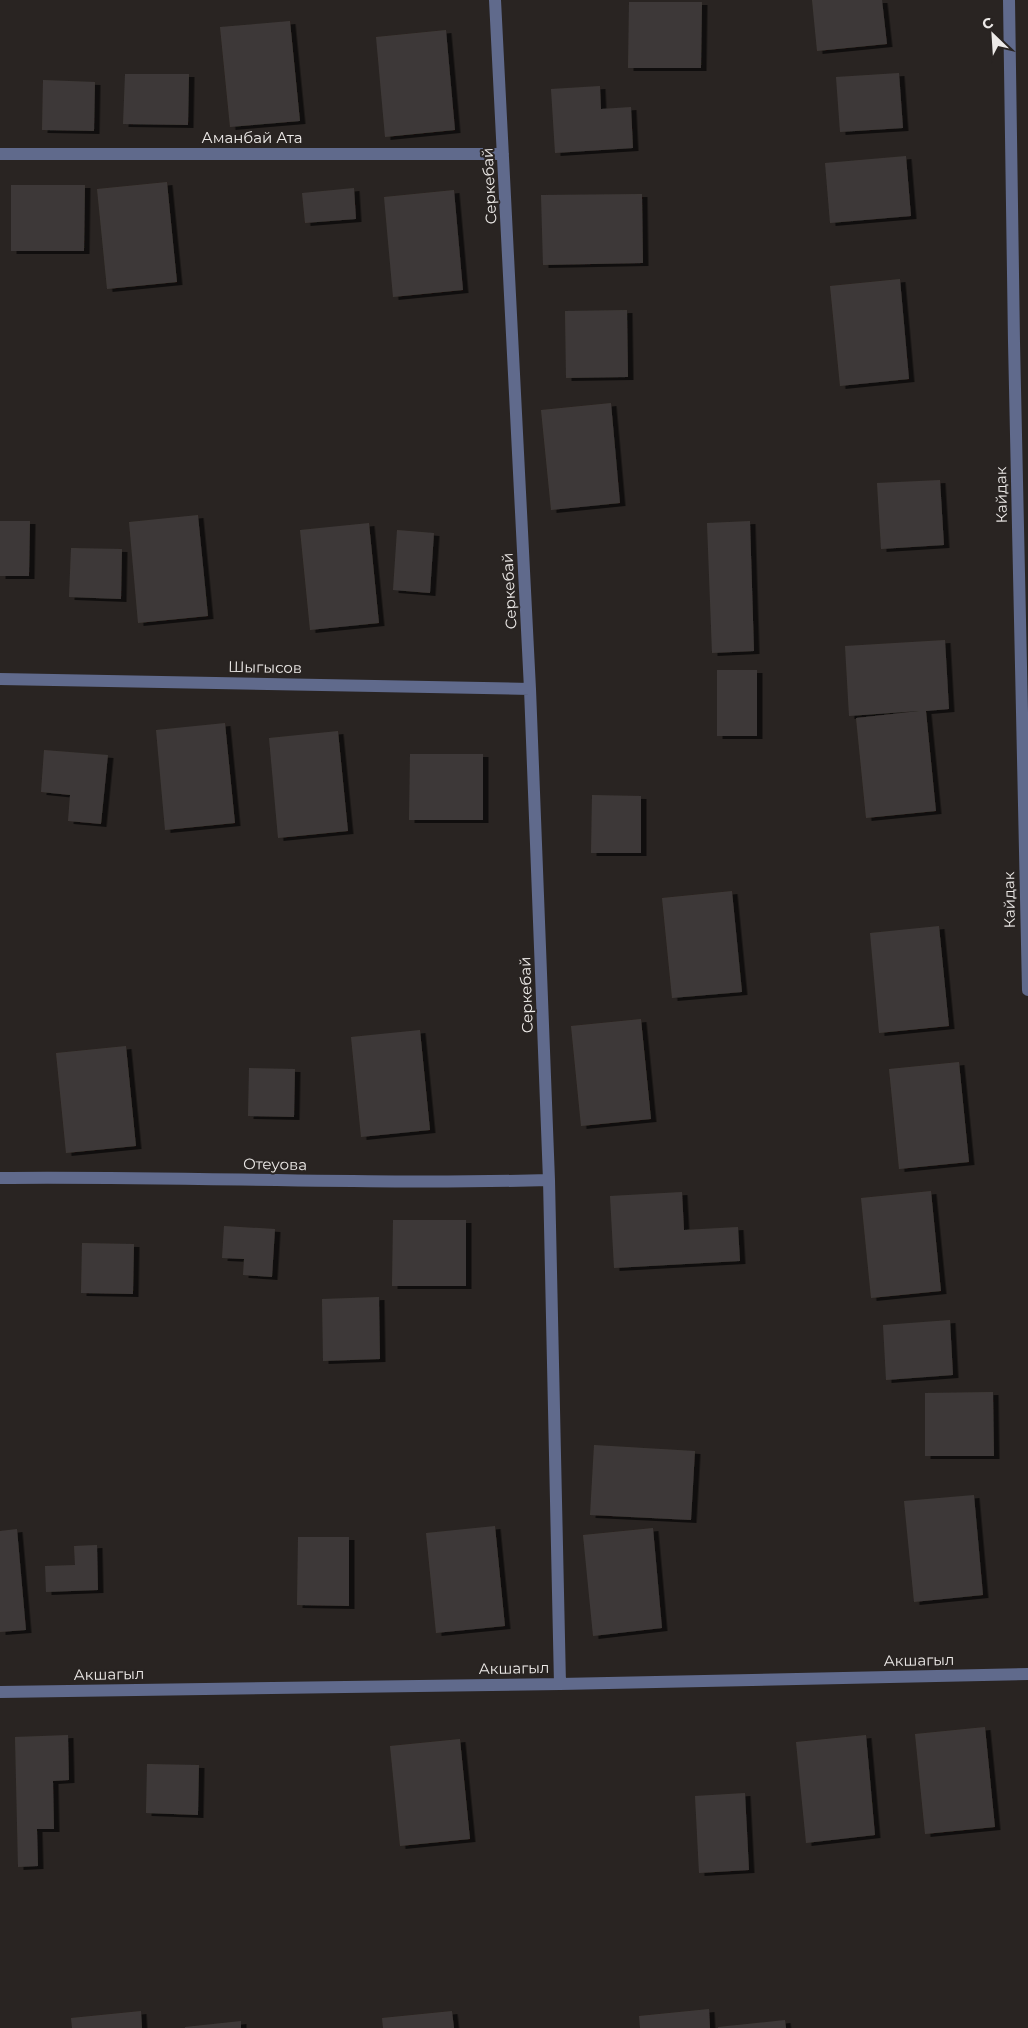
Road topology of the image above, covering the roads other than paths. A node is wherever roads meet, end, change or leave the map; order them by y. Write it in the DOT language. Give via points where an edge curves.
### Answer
graph roads {
  1 [pos="495,0"];
  2 [pos="1009,0"];
  3 [pos="0,154"];
  4 [pos="504,154"];
  5 [pos="0,679"];
  6 [pos="530,689"];
  7 [pos="1028,990"];
  8 [pos="0,1178"];
  9 [pos="549,1180"];
  10 [pos="1028,1674"];
  11 [pos="560,1684"];
  12 [pos="0,1692"];
  1 -- 4 [label="street, Серкебай"];
  2 -- 7 [label="street, Кайдак"];
  3 -- 4 [label="street, Аманбай Ата"];
  4 -- 6 [label="street, Серкебай"];
  5 -- 6 [label="street, Шыгысов"];
  6 -- 9 [label="street, Серкебай"];
  8 -- 9 [label="street, Отеуова" via="337,1182"];
  9 -- 11 [label="street, Серкебай"];
  10 -- 11 [label="street, Акшагыл"];
  11 -- 12 [label="street, Акшагыл"];
}
